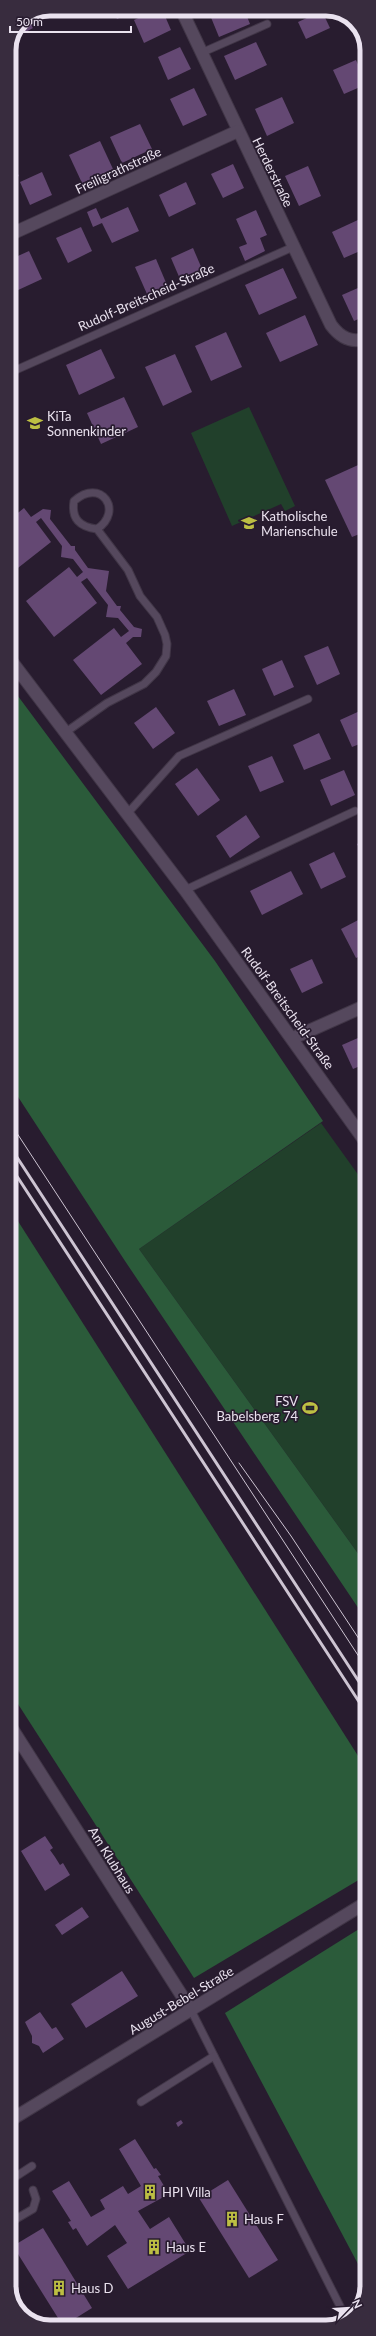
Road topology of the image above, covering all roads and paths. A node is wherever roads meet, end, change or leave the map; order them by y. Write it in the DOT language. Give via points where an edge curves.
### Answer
graph roads {
  1 [pos="184,16"];
  2 [pos="267,24"];
  3 [pos="201,53"];
  4 [pos="238,131"];
  5 [pos="16,232"];
  6 [pos="294,247"];
  7 [pos="360,340"];
  8 [pos="16,369"];
  9 [pos="97,529"];
  10 [pos="16,667"];
  11 [pos="308,699"];
  12 [pos="66,732"];
  13 [pos="355,811"];
  14 [pos="127,814"];
  15 [pos="185,890"];
  16 [pos="360,1008"];
  17 [pos="293,1038"];
  18 [pos="360,1134"];
  19 [pos="16,1735"];
  20 [pos="360,1906"];
  21 [pos="191,2010"];
  22 [pos="214,2056"];
  23 [pos="141,2102"];
  24 [pos="16,2116"];
  25 [pos="32,2166"];
  26 [pos="16,2176"];
  27 [pos="33,2190"];
  28 [pos="16,2219"];
  29 [pos="344,2314"];
  1 -- 3 [label="street, Herderstraße"];
  2 -- 3 [label="lane"];
  3 -- 4 [label="street, Herderstraße"];
  4 -- 5 [label="street, Freiligrathstraße"];
  4 -- 6 [label="street, Herderstraße"];
  6 -- 7 [label="street, Herderstraße" via="338,334 348,340"];
  6 -- 8 [label="lane, Rudolf-Breitscheid-Straße"];
  9 -- 9 [label="lane" via="109,516 109,506 103,496 88,491 74,501 72,511 76,520 85,528"];
  9 -- 12 [label="lane" via="128,570 140,596 157,616 165,635 166,656 156,672 144,684 108,703"];
  10 -- 12 [label="street, Rudolf-Breitscheid-Straße"];
  11 -- 14 [label="lane" via="179,756"];
  12 -- 14 [label="street, Rudolf-Breitscheid-Straße"];
  13 -- 15 [label="lane"];
  14 -- 15 [label="street, Rudolf-Breitscheid-Straße"];
  15 -- 17 [label="street, Rudolf-Breitscheid-Straße"];
  16 -- 17 [label="street"];
  17 -- 18 [label="street, Rudolf-Breitscheid-Straße"];
  19 -- 21 [label="street, Am Klubhaus"];
  20 -- 21 [label="street, August-Bebel-Straße"];
  21 -- 22 [label="lane"];
  21 -- 24 [label="street, August-Bebel-Straße"];
  22 -- 23 [label="lane"];
  22 -- 29 [label="lane"];
  25 -- 26 [label="lane"];
  27 -- 28 [label="lane" via="36,2199 33,2209"];
}
